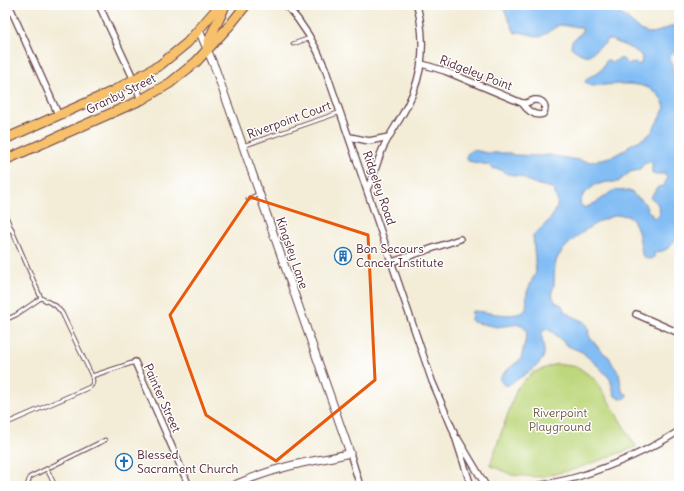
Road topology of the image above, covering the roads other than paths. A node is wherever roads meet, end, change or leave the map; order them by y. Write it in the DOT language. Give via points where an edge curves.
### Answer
graph roads {
  1 [pos="9,5"];
  2 [pos="99,5"];
  3 [pos="220,5"];
  4 [pos="225,5"];
  5 [pos="246,5"];
  6 [pos="286,5"];
  7 [pos="417,5"];
  8 [pos="199,30"];
  9 [pos="310,37"];
  10 [pos="293,44"];
  11 [pos="207,50"];
  12 [pos="422,64"];
  13 [pos="134,80"];
  14 [pos="141,100"];
  15 [pos="522,103"];
  16 [pos="341,112"];
  17 [pos="58,114"];
  18 [pos="389,137"];
  19 [pos="350,138"];
  20 [pos="5,139"];
  21 [pos="243,146"];
  22 [pos="5,160"];
  23 [pos="367,189"];
  24 [pos="260,194"];
  25 [pos="248,199"];
  26 [pos="5,214"];
  27 [pos="12,230"];
  28 [pos="5,233"];
  29 [pos="460,239"];
  30 [pos="392,262"];
  31 [pos="41,298"];
  32 [pos="636,314"];
  33 [pos="5,320"];
  34 [pos="679,333"];
  35 [pos="135,362"];
  36 [pos="92,376"];
  37 [pos="5,424"];
  38 [pos="453,430"];
  39 [pos="679,431"];
  40 [pos="105,440"];
  41 [pos="350,453"];
  42 [pos="47,469"];
  43 [pos="27,486"];
  44 [pos="55,486"];
  45 [pos="189,486"];
  46 [pos="232,486"];
  47 [pos="360,486"];
  48 [pos="471,486"];
  49 [pos="486,486"];
  50 [pos="537,486"];
  1 -- 17 [label="street"];
  2 -- 13 [label="street"];
  3 -- 8 [label="main road, Granby Street"];
  4 -- 11 [label="main road" via="210,35"];
  5 -- 11 [label="main road, Granby Street"];
  6 -- 9 [label="street, Ridgeley Road"];
  7 -- 12 [label="street" via="423,50"];
  8 -- 11 [label="street, Kingsley Lane"];
  8 -- 13 [label="main road, Granby Street" via="174,55"];
  9 -- 10 [label="lane"];
  9 -- 16 [label="street, Ridgeley Road" via="317,48"];
  11 -- 14 [label="main road, Granby Street" via="184,73"];
  11 -- 21 [label="street, Kingsley Lane"];
  12 -- 15 [label="street, Ridgeley Point"];
  12 -- 18 [label="street" via="407,106"];
  13 -- 14 [label="street"];
  13 -- 17 [label="main road, Granby Street"];
  14 -- 22 [label="main road, Granby Street"];
  16 -- 19 [label="street, Ridgeley Road"];
  16 -- 21 [label="lane, Riverpoint Court"];
  17 -- 20 [label="main road, Granby Street"];
  18 -- 19 [label="street" via="369,141"];
  18 -- 23 [label="street"];
  19 -- 23 [label="street, Ridgeley Road"];
  21 -- 24 [label="street, Kingsley Lane"];
  23 -- 30 [label="street, Ridgeley Road"];
  24 -- 25 [label="lane"];
  24 -- 41 [label="street, Kingsley Lane"];
  26 -- 27 [label="lane"];
  27 -- 28 [label="lane"];
  27 -- 31 [label="lane"];
  29 -- 30 [label="street"];
  30 -- 38 [label="street, Ridgeley Road" via="432,381"];
  31 -- 33 [label="lane"];
  31 -- 36 [label="lane" via="56,306 62,313"];
  32 -- 34 [label="street"];
  35 -- 36 [label="lane"];
  35 -- 45 [label="street, Painter Street"];
  36 -- 37 [label="lane" via="93,385 90,387"];
  38 -- 48 [label="street, Ridgeley Road"];
  38 -- 49 [label="street, Ridgeley Road"];
  39 -- 50 [label="street" via="602,469"];
  40 -- 42 [label="lane"];
  41 -- 46 [label="street" via="296,464"];
  41 -- 47 [label="street, Kingsley Lane"];
  42 -- 43 [label="lane" via="30,478"];
  42 -- 44 [label="lane"];
}
